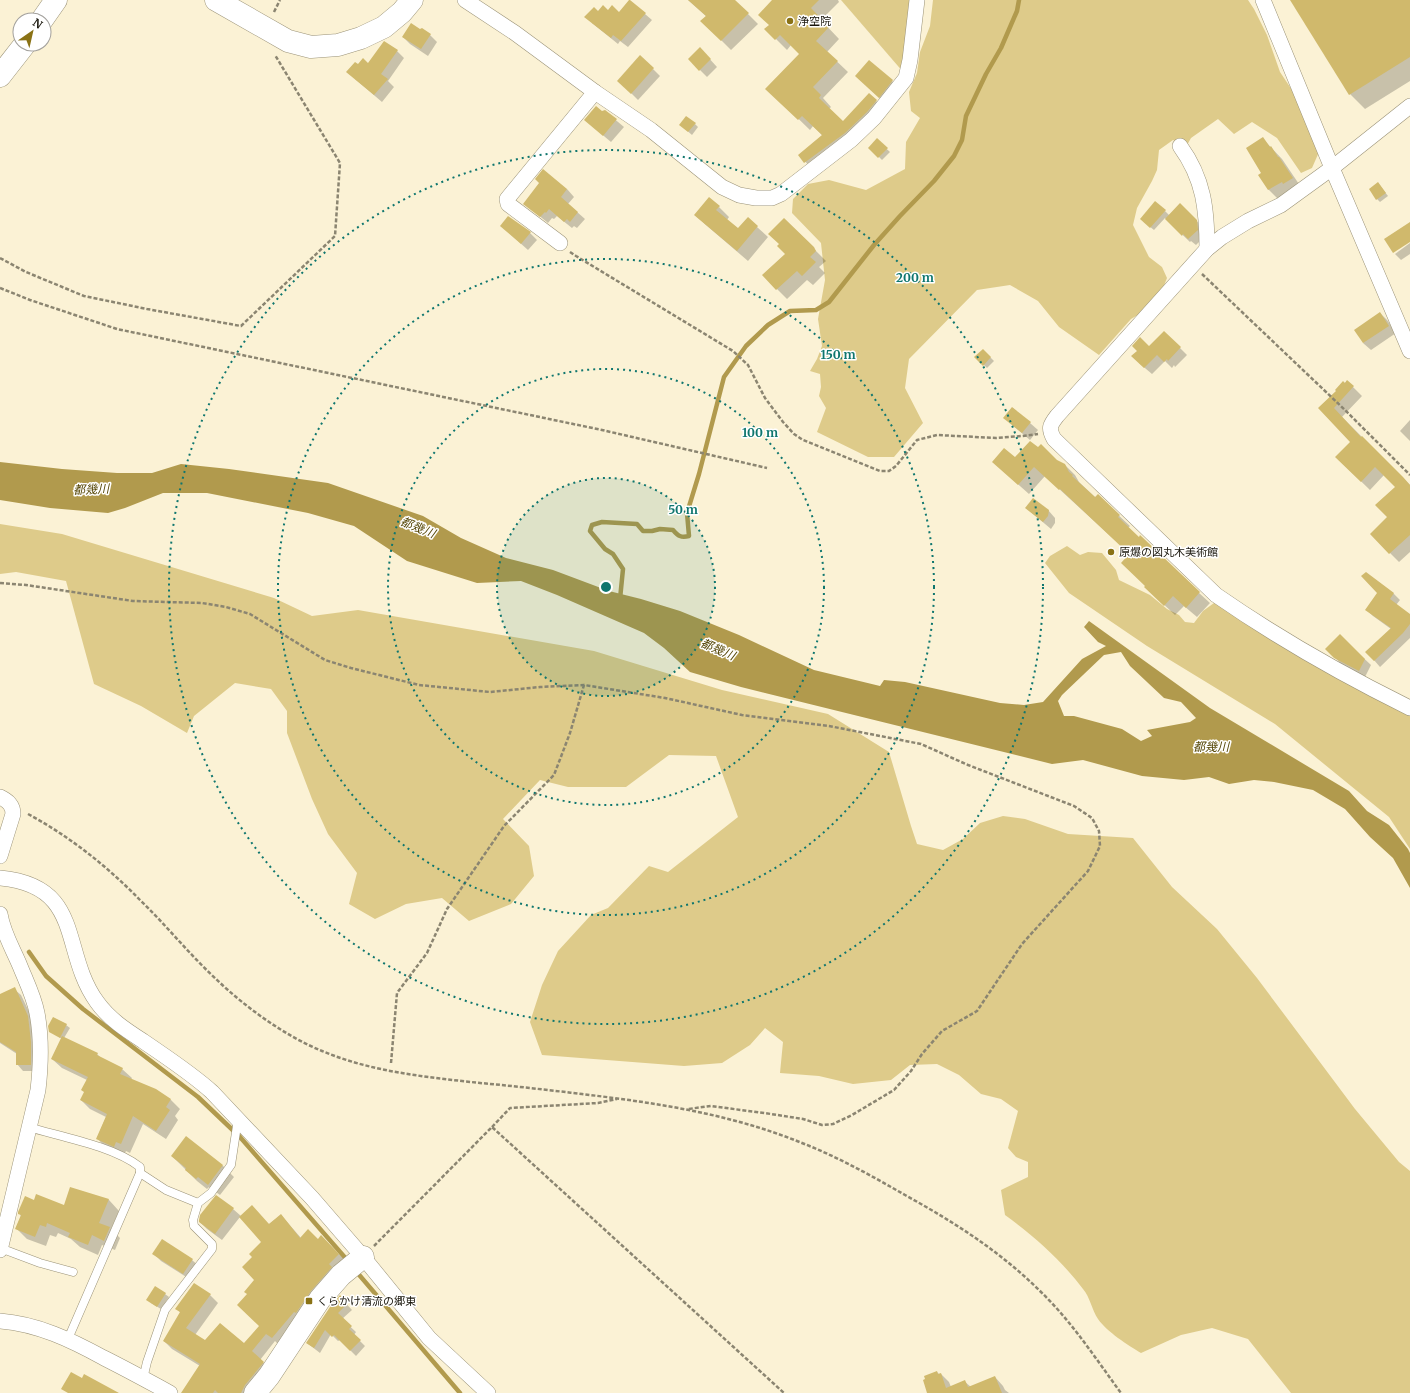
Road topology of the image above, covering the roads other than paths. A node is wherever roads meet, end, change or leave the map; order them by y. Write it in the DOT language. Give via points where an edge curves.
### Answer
graph roads {
  1 [pos="56,0"];
  2 [pos="216,0"];
  3 [pos="412,0"];
  4 [pos="465,0"];
  5 [pos="917,0"];
  6 [pos="1263,0"];
  7 [pos="48,12"];
  8 [pos="19,52"];
  9 [pos="0,76"];
  10 [pos="595,92"];
  11 [pos="1410,106"];
  12 [pos="1180,146"];
  13 [pos="1332,168"];
  14 [pos="560,244"];
  15 [pos="1207,249"];
  16 [pos="1410,351"];
  17 [pos="1410,708"];
  18 [pos="6,801"];
  19 [pos="0,856"];
  20 [pos="0,878"];
  21 [pos="0,914"];
  22 [pos="238,1119"];
  23 [pos="28,1127"];
  24 [pos="140,1173"];
  25 [pos="198,1203"];
  26 [pos="0,1249"];
  27 [pos="363,1257"];
  28 [pos="73,1272"];
  29 [pos="0,1321"];
  30 [pos="68,1339"];
  31 [pos="143,1378"];
  32 [pos="170,1393"];
  33 [pos="255,1393"];
  34 [pos="488,1393"];
  1 -- 7 [label="street"];
  2 -- 3 [label="street" via="288,41 311,47 338,45 361,38 384,27"];
  4 -- 10 [label="street"];
  5 -- 10 [label="street" via="906,78 874,118 851,140 781,194 772,198 739,196 722,187 652,130"];
  6 -- 13 [label="street"];
  8 -- 9 [label="street"];
  10 -- 14 [label="street" via="507,199 508,204"];
  11 -- 13 [label="street"];
  12 -- 15 [label="street" via="1197,175 1203,195 1207,218"];
  13 -- 15 [label="street" via="1281,205 1248,221"];
  13 -- 16 [label="street"];
  15 -- 17 [label="street" via="1056,416 1050,425 1050,432 1054,439 1216,595 1320,660"];
  18 -- 19 [label="street" via="13,814"];
  20 -- 22 [label="street" via="30,884 56,903 65,918 83,976 102,1008 118,1023 205,1086"];
  21 -- 23 [label="street" via="5,933 30,991 41,1042 38,1090"];
  22 -- 25 [label="lane" via="231,1165 211,1193"];
  22 -- 27 [label="street"];
  23 -- 24 [label="lane" via="117,1154 140,1167"];
  23 -- 26 [label="street"];
  24 -- 25 [label="lane" via="166,1190"];
  24 -- 30 [label="lane"];
  25 -- 31 [label="lane" via="193,1220 194,1226 212,1244 212,1249 165,1310"];
  26 -- 28 [label="lane"];
  27 -- 33 [label="street" via="341,1275 320,1299"];
  27 -- 34 [label="street" via="429,1338"];
  29 -- 30 [label="street" via="37,1327"];
  30 -- 31 [label="street"];
  31 -- 32 [label="street"];
}
